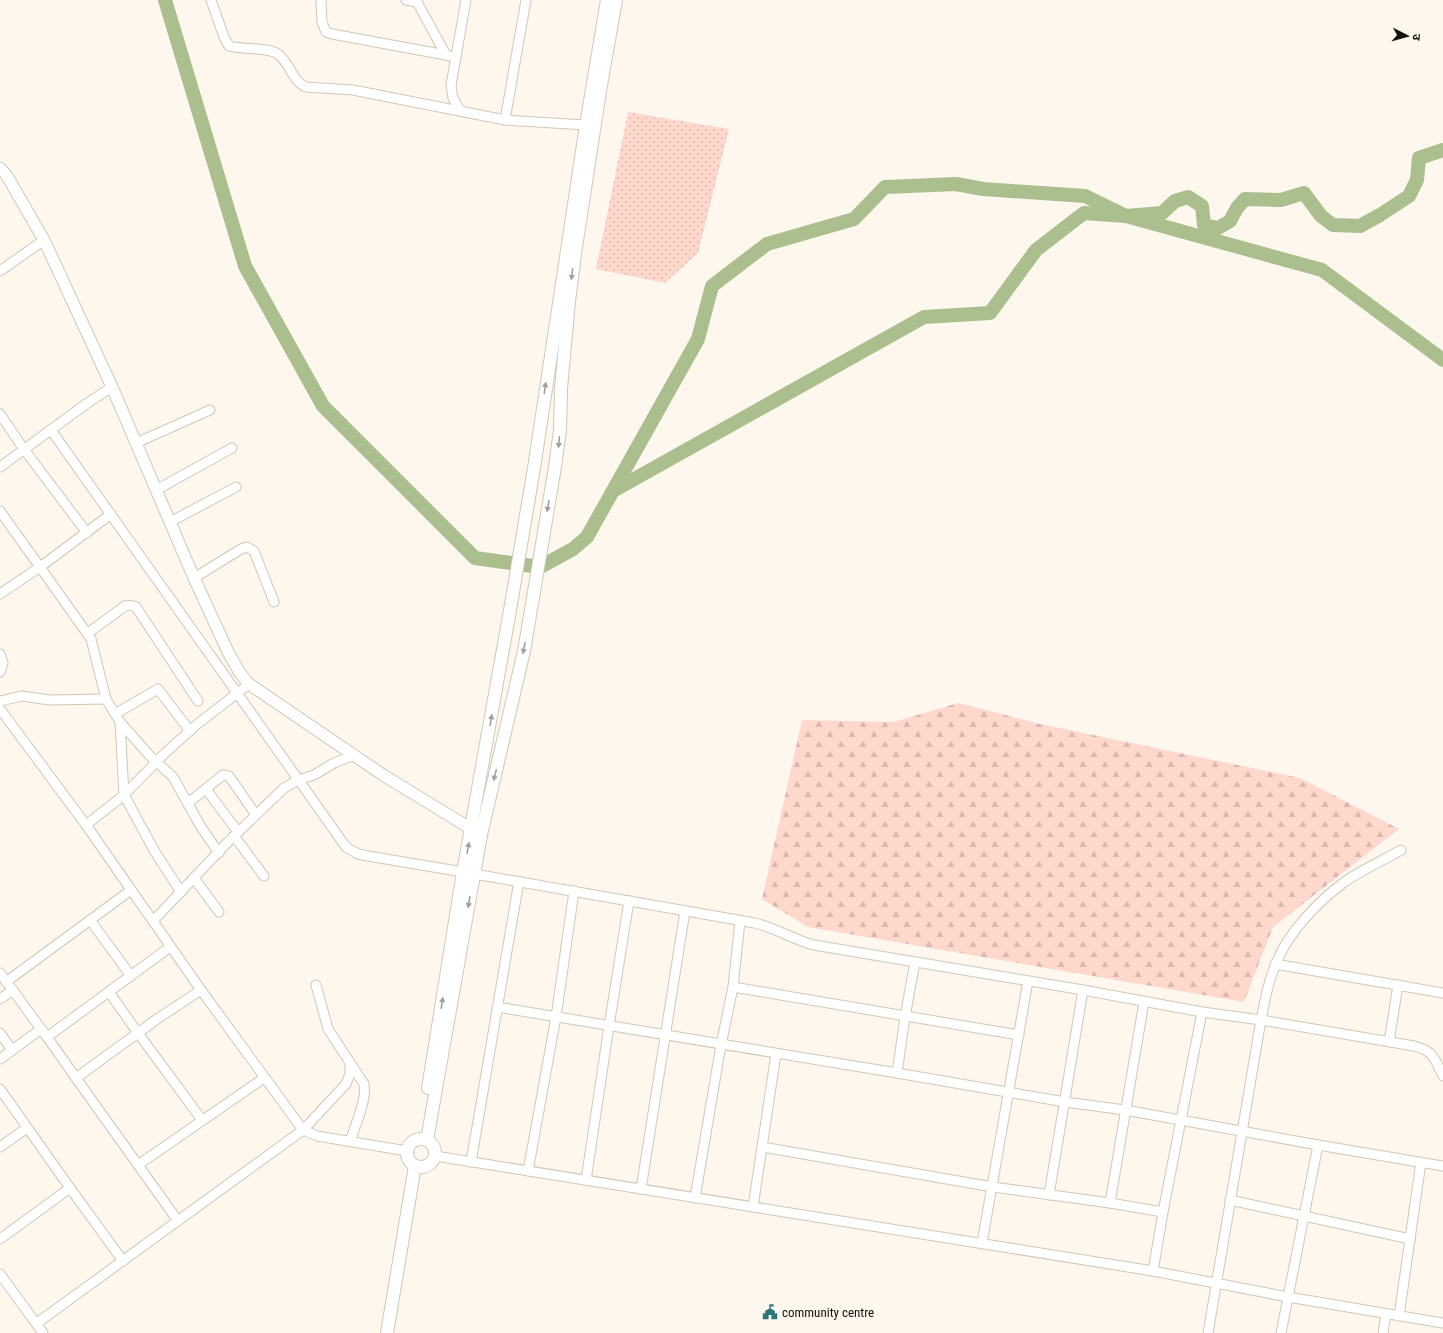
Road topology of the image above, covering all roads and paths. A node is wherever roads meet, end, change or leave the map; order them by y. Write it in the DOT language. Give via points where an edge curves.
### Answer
graph roads {
  1 [pos="211,0"];
  2 [pos="321,0"];
  3 [pos="406,0"];
  4 [pos="466,0"];
  5 [pos="526,0"];
  6 [pos="607,0"];
  7 [pos="616,0"];
  8 [pos="419,3"];
  9 [pos="446,55"];
  10 [pos="455,58"];
  11 [pos="460,111"];
  12 [pos="505,120"];
  13 [pos="586,125"];
  14 [pos="0,168"];
  15 [pos="44,240"];
  16 [pos="0,271"];
  17 [pos="112,387"];
  18 [pos="210,410"];
  19 [pos="0,414"];
  20 [pos="51,430"];
  21 [pos="136,443"];
  22 [pos="24,448"];
  23 [pos="232,448"];
  24 [pos="0,466"];
  25 [pos="236,487"];
  26 [pos="156,490"];
  27 [pos="0,511"];
  28 [pos="110,514"];
  29 [pos="170,522"];
  30 [pos="87,533"];
  31 [pos="40,567"];
  32 [pos="194,578"];
  33 [pos="0,594"];
  34 [pos="274,602"];
  35 [pos="88,634"];
  36 [pos="0,654"];
  37 [pos="0,672"];
  38 [pos="249,684"];
  39 [pos="236,693"];
  40 [pos="106,699"];
  41 [pos="0,701"];
  42 [pos="198,701"];
  43 [pos="0,709"];
  44 [pos="117,718"];
  45 [pos="190,731"];
  46 [pos="354,755"];
  47 [pos="157,762"];
  48 [pos="298,780"];
  49 [pos="206,789"];
  50 [pos="124,795"];
  51 [pos="188,803"];
  52 [pos="256,815"];
  53 [pos="86,825"];
  54 [pos="476,832"];
  55 [pos="236,834"];
  56 [pos="1401,850"];
  57 [pos="218,853"];
  58 [pos="468,873"];
  59 [pos="264,876"];
  60 [pos="194,878"];
  61 [pos="518,881"];
  62 [pos="131,890"];
  63 [pos="574,891"];
  64 [pos="181,892"];
  65 [pos="629,901"];
  66 [pos="685,911"];
  67 [pos="219,912"];
  68 [pos="90,920"];
  69 [pos="740,921"];
  70 [pos="153,922"];
  71 [pos="170,947"];
  72 [pos="915,962"];
  73 [pos="1275,964"];
  74 [pos="0,973"];
  75 [pos="131,976"];
  76 [pos="1028,981"];
  77 [pos="6,982"];
  78 [pos="316,985"];
  79 [pos="1398,985"];
  80 [pos="733,987"];
  81 [pos="13,990"];
  82 [pos="201,990"];
  83 [pos="1083,990"];
  84 [pos="109,992"];
  85 [pos="1443,993"];
  86 [pos="0,1000"];
  87 [pos="1144,1002"];
  88 [pos="497,1007"];
  89 [pos="1202,1012"];
  90 [pos="556,1017"];
  91 [pos="905,1017"];
  92 [pos="1261,1020"];
  93 [pos="609,1026"];
  94 [pos="41,1029"];
  95 [pos="0,1033"];
  96 [pos="138,1033"];
  97 [pos="665,1035"];
  98 [pos="1019,1035"];
  99 [pos="47,1037"];
  100 [pos="1389,1042"];
  101 [pos="721,1045"];
  102 [pos="12,1050"];
  103 [pos="776,1054"];
  104 [pos="0,1059"];
  105 [pos="350,1063"];
  106 [pos="897,1073"];
  107 [pos="1443,1076"];
  108 [pos="76,1078"];
  109 [pos="264,1078"];
  110 [pos="0,1089"];
  111 [pos="1009,1093"];
  112 [pos="1065,1102"];
  113 [pos="1125,1110"];
  114 [pos="202,1120"];
  115 [pos="1180,1120"];
  116 [pos="27,1128"];
  117 [pos="303,1130"];
  118 [pos="1242,1131"];
  119 [pos="423,1139"];
  120 [pos="350,1141"];
  121 [pos="1318,1145"];
  122 [pos="0,1147"];
  123 [pos="762,1147"];
  124 [pos="406,1151"];
  125 [pos="435,1156"];
  126 [pos="471,1162"];
  127 [pos="1422,1162"];
  128 [pos="138,1165"];
  129 [pos="1443,1166"];
  130 [pos="419,1167"];
  131 [pos="528,1171"];
  132 [pos="586,1180"];
  133 [pos="993,1187"];
  134 [pos="70,1188"];
  135 [pos="641,1189"];
  136 [pos="1049,1195"];
  137 [pos="695,1198"];
  138 [pos="1230,1200"];
  139 [pos="1110,1203"];
  140 [pos="753,1207"];
  141 [pos="1163,1212"];
  142 [pos="1304,1216"];
  143 [pos="178,1221"];
  144 [pos="0,1239"];
  145 [pos="1410,1239"];
  146 [pos="982,1243"];
  147 [pos="123,1261"];
  148 [pos="1153,1271"];
  149 [pos="0,1274"];
  150 [pos="1216,1283"];
  151 [pos="1288,1297"];
  152 [pos="1386,1314"];
  153 [pos="1399,1316"];
  154 [pos="37,1323"];
  155 [pos="1443,1323"];
  156 [pos="43,1333"];
  157 [pos="388,1333"];
  158 [pos="395,1333"];
  159 [pos="1208,1333"];
  160 [pos="1281,1333"];
  161 [pos="1383,1333"];
  1 -- 11 [label="street" via="229,46 274,52 282,58 301,85 353,90"];
  2 -- 9 [label="street" via="322,22 326,32"];
  3 -- 8 [label="street"];
  4 -- 10 [label="street"];
  5 -- 12 [label="street"];
  6 -- 13 [label="main road"];
  7 -- 54 [label="main road, one-way" via="574,254 555,467 520,668"];
  8 -- 9 [label="street"];
  9 -- 10 [label="street"];
  10 -- 11 [label="street" via="451,85 453,98"];
  11 -- 12 [label="street"];
  12 -- 13 [label="street"];
  54 -- 13 [label="main road, one-way"];
  14 -- 15 [label="street"];
  15 -- 16 [label="street"];
  15 -- 17 [label="street"];
  17 -- 20 [label="street"];
  17 -- 21 [label="street"];
  18 -- 21 [label="street"];
  19 -- 22 [label="street"];
  20 -- 22 [label="street"];
  20 -- 28 [label="street"];
  21 -- 26 [label="street"];
  22 -- 24 [label="street"];
  22 -- 30 [label="street"];
  23 -- 26 [label="street"];
  25 -- 29 [label="street"];
  26 -- 29 [label="street"];
  27 -- 31 [label="street"];
  28 -- 30 [label="street"];
  28 -- 39 [label="street"];
  29 -- 32 [label="street"];
  30 -- 31 [label="street"];
  31 -- 33 [label="street"];
  31 -- 35 [label="street"];
  32 -- 34 [label="street" via="247,547 254,551"];
  32 -- 38 [label="street" via="234,663"];
  35 -- 40 [label="street"];
  35 -- 42 [label="street" via="125,606 133,605"];
  36 -- 37 [label="street" via="3,663"];
  38 -- 39 [label="street"];
  38 -- 46 [label="street"];
  39 -- 45 [label="street"];
  39 -- 48 [label="street"];
  40 -- 41 [label="street" via="50,700 22,696"];
  40 -- 44 [label="street"];
  43 -- 53 [label="street"];
  44 -- 45 [label="street" via="158,689"];
  44 -- 47 [label="street"];
  44 -- 50 [label="street"];
  45 -- 47 [label="street"];
  46 -- 48 [label="street"];
  46 -- 54 [label="street"];
  47 -- 50 [label="street"];
  47 -- 51 [label="street" via="173,777"];
  48 -- 52 [label="street" via="284,788"];
  48 -- 58 [label="street" via="336,834 352,851"];
  49 -- 51 [label="street"];
  49 -- 52 [label="street" via="223,775 228,776"];
  49 -- 55 [label="street"];
  50 -- 53 [label="street"];
  50 -- 64 [label="street" via="155,852"];
  51 -- 57 [label="street"];
  52 -- 55 [label="street"];
  53 -- 62 [label="street"];
  54 -- 58 [label="main road"];
  55 -- 57 [label="street"];
  55 -- 59 [label="street"];
  56 -- 73 [label="street" via="1343,883 1330,894 1296,928"];
  57 -- 60 [label="street"];
  58 -- 61 [label="street"];
  58 -- 119 [label="main road"];
  60 -- 64 [label="street"];
  60 -- 67 [label="street"];
  61 -- 63 [label="street"];
  61 -- 88 [label="street"];
  62 -- 68 [label="street"];
  62 -- 70 [label="street"];
  63 -- 65 [label="street"];
  63 -- 90 [label="street"];
  64 -- 70 [label="street"];
  65 -- 66 [label="street"];
  65 -- 93 [label="street"];
  66 -- 69 [label="street"];
  66 -- 97 [label="street"];
  68 -- 75 [label="street"];
  68 -- 77 [label="street"];
  69 -- 72 [label="street" via="764,926 814,946"];
  69 -- 80 [label="street"];
  70 -- 71 [label="street"];
  71 -- 75 [label="street"];
  71 -- 82 [label="street"];
  72 -- 76 [label="street"];
  72 -- 91 [label="street"];
  73 -- 79 [label="street"];
  73 -- 92 [label="street"];
  74 -- 77 [label="street"];
  75 -- 84 [label="street"];
  76 -- 83 [label="street"];
  76 -- 98 [label="street"];
  77 -- 81 [label="street"];
  78 -- 105 [label="street" via="328,1029"];
  79 -- 85 [label="street"];
  79 -- 100 [label="street"];
  80 -- 91 [label="street"];
  80 -- 101 [label="street"];
  81 -- 86 [label="street"];
  81 -- 94 [label="street"];
  82 -- 96 [label="street"];
  82 -- 109 [label="street"];
  83 -- 87 [label="street"];
  83 -- 112 [label="street"];
  84 -- 96 [label="street"];
  84 -- 99 [label="street"];
  87 -- 89 [label="street"];
  87 -- 113 [label="street"];
  88 -- 90 [label="street"];
  88 -- 126 [label="street"];
  89 -- 92 [label="street"];
  89 -- 115 [label="street"];
  90 -- 93 [label="street"];
  90 -- 131 [label="street"];
  91 -- 98 [label="street"];
  91 -- 106 [label="street"];
  92 -- 100 [label="street"];
  92 -- 118 [label="street"];
  93 -- 97 [label="street"];
  93 -- 132 [label="street"];
  94 -- 99 [label="street"];
  94 -- 102 [label="street"];
  95 -- 102 [label="street"];
  96 -- 108 [label="street"];
  96 -- 114 [label="street"];
  97 -- 101 [label="street"];
  97 -- 135 [label="street"];
  98 -- 111 [label="street"];
  99 -- 108 [label="street"];
  100 -- 107 [label="street" via="1427,1050"];
  101 -- 103 [label="street"];
  101 -- 137 [label="street"];
  102 -- 104 [label="street"];
  103 -- 106 [label="street"];
  103 -- 123 [label="street"];
  105 -- 117 [label="street" via="350,1074 346,1084"];
  105 -- 120 [label="street" via="365,1089"];
  106 -- 111 [label="street"];
  108 -- 128 [label="street"];
  109 -- 114 [label="street"];
  109 -- 117 [label="street"];
  110 -- 116 [label="street"];
  111 -- 112 [label="street"];
  111 -- 133 [label="street"];
  112 -- 113 [label="street"];
  112 -- 136 [label="street"];
  113 -- 115 [label="street"];
  113 -- 139 [label="street"];
  114 -- 128 [label="street"];
  115 -- 118 [label="street"];
  115 -- 141 [label="street"];
  116 -- 122 [label="street"];
  116 -- 134 [label="street"];
  117 -- 120 [label="street" via="317,1136"];
  117 -- 143 [label="street"];
  118 -- 121 [label="street"];
  118 -- 138 [label="street"];
  119 -- 124 [label="main road" via="413,1141"];
  119 -- 125 [label="main road" via="430,1142"];
  120 -- 124 [label="street"];
  121 -- 127 [label="street"];
  121 -- 142 [label="street"];
  123 -- 133 [label="street"];
  123 -- 140 [label="street"];
  124 -- 130 [label="main road" via="407,1158"];
  125 -- 126 [label="street"];
  125 -- 130 [label="main road" via="430,1164"];
  126 -- 131 [label="street"];
  127 -- 129 [label="street"];
  127 -- 145 [label="street"];
  128 -- 143 [label="street"];
  130 -- 157 [label="main road"];
  130 -- 158 [label="main road"];
  131 -- 132 [label="street"];
  132 -- 135 [label="street"];
  133 -- 136 [label="street"];
  133 -- 146 [label="street"];
  134 -- 144 [label="street"];
  134 -- 147 [label="street"];
  135 -- 137 [label="street"];
  136 -- 139 [label="street"];
  137 -- 140 [label="street"];
  138 -- 142 [label="street"];
  138 -- 150 [label="street"];
  139 -- 141 [label="street"];
  140 -- 146 [label="street"];
  141 -- 148 [label="street"];
  142 -- 145 [label="street"];
  142 -- 151 [label="street"];
  143 -- 147 [label="street"];
  145 -- 153 [label="street"];
  146 -- 148 [label="street"];
  147 -- 154 [label="street"];
  148 -- 150 [label="street"];
  149 -- 154 [label="street"];
  150 -- 151 [label="street"];
  150 -- 159 [label="street"];
  151 -- 152 [label="street"];
  151 -- 160 [label="street"];
  152 -- 153 [label="street"];
  152 -- 161 [label="street"];
  153 -- 155 [label="street"];
  154 -- 156 [label="street"];
}
